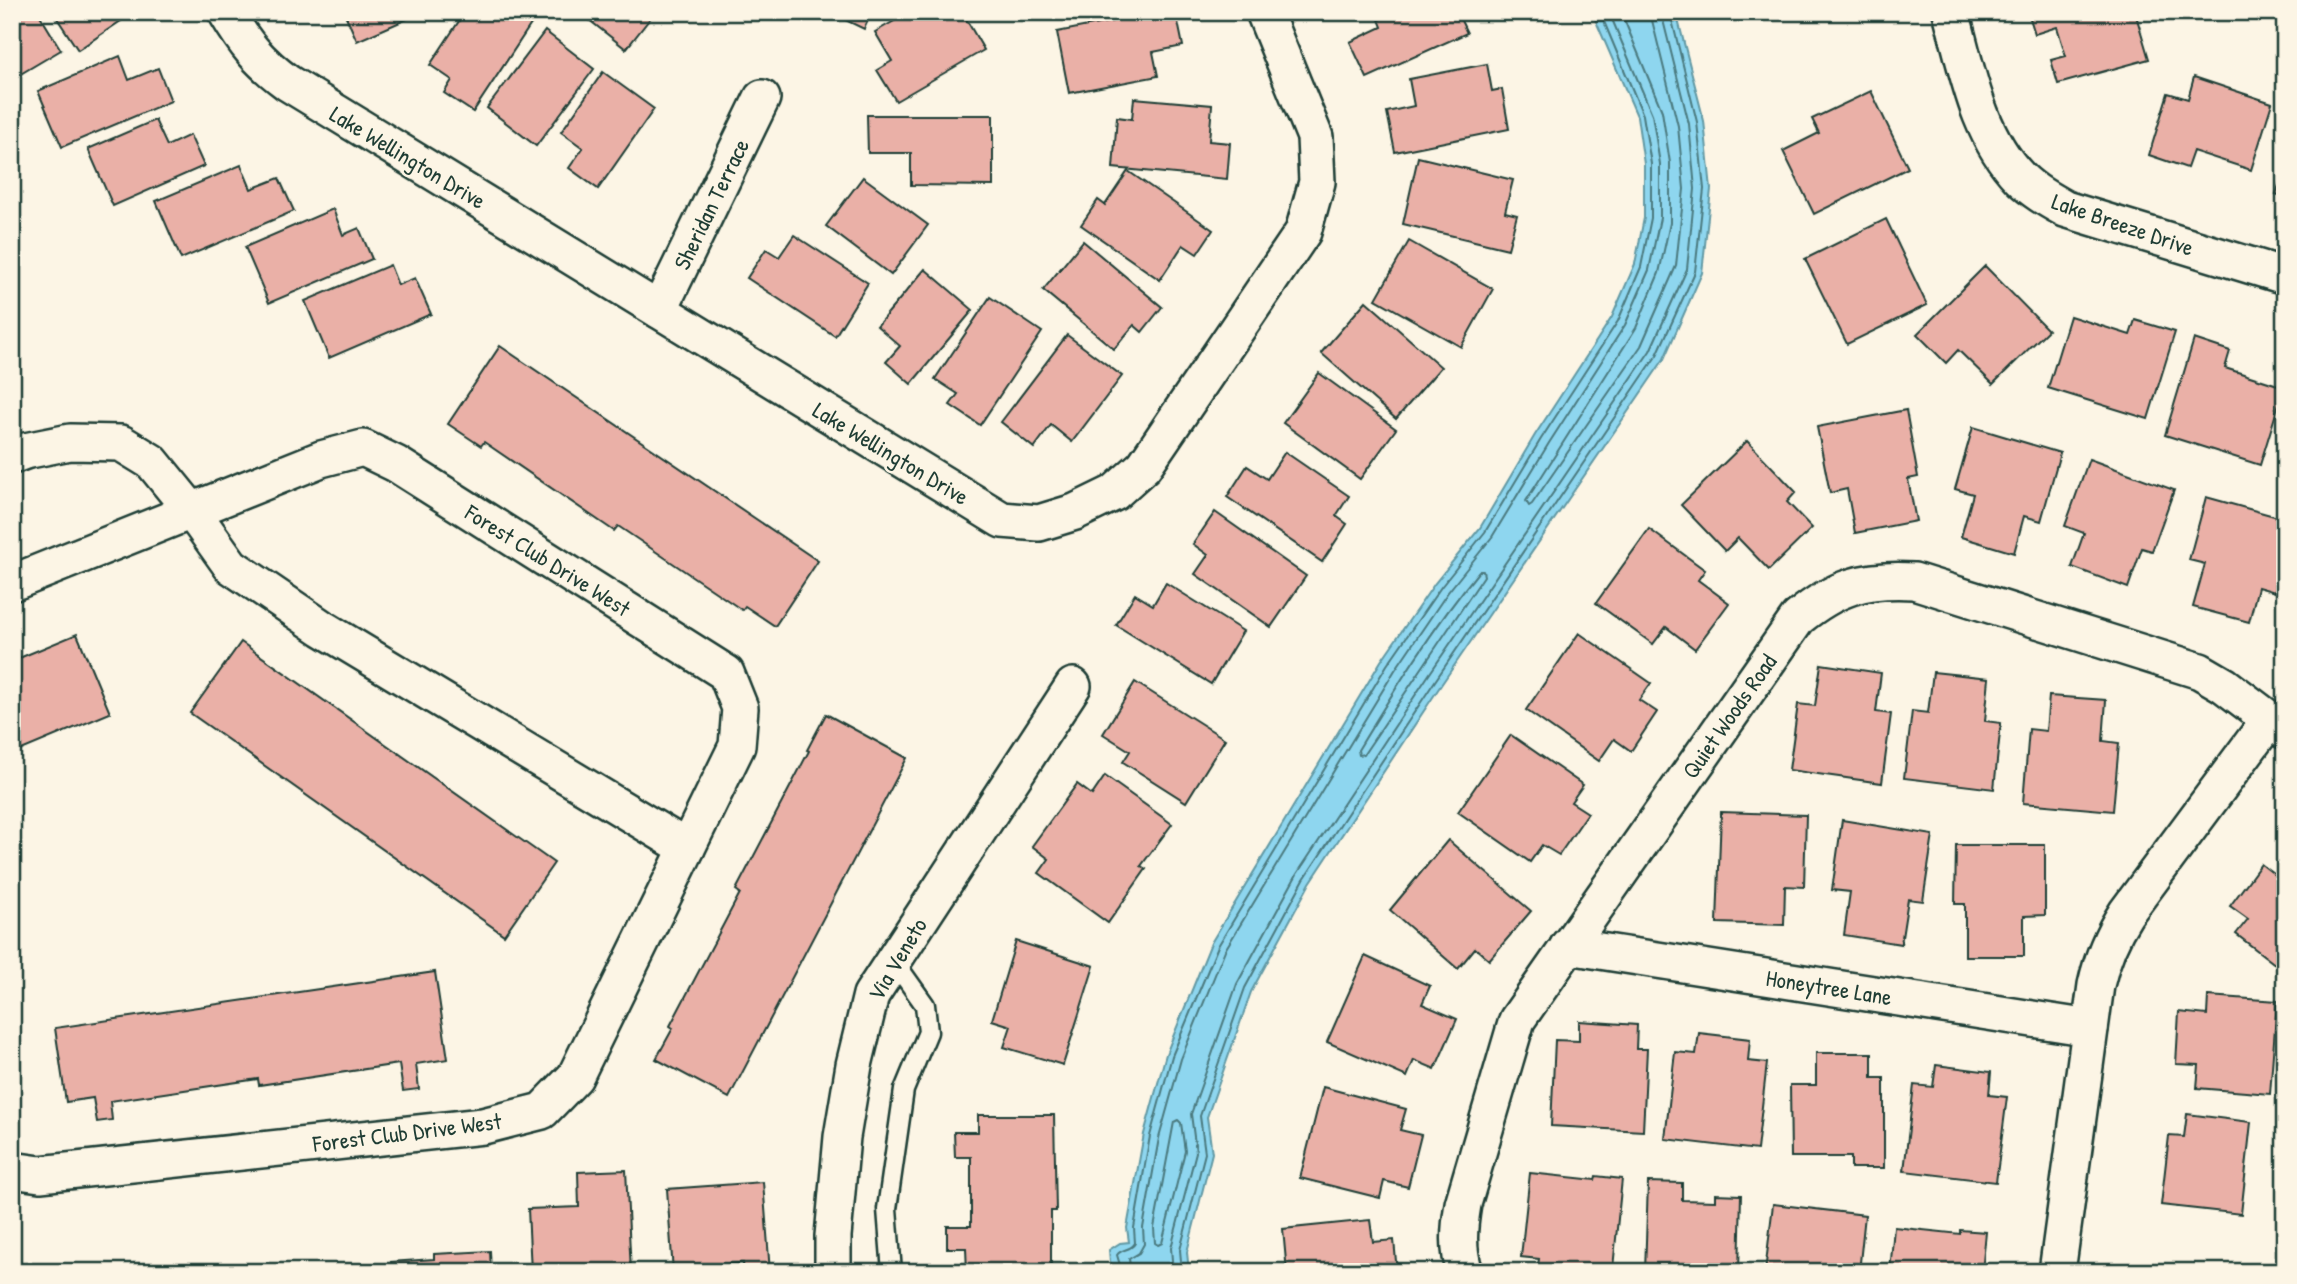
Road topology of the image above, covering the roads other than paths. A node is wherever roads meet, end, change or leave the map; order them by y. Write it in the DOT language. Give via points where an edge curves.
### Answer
graph roads {
  1 [pos="226,12"];
  2 [pos="1264,12"];
  3 [pos="1951,12"];
  4 [pos="762,98"];
  5 [pos="2285,276"];
  6 [pos="659,310"];
  7 [pos="12,456"];
  8 [pos="191,510"];
  9 [pos="12,583"];
  10 [pos="1073,686"];
  11 [pos="2277,725"];
  12 [pos="687,848"];
  13 [pos="1568,946"];
  14 [pos="893,960"];
  15 [pos="2090,1028"];
  16 [pos="12,1170"];
  17 [pos="833,1272"];
  18 [pos="892,1272"];
  19 [pos="1465,1272"];
  20 [pos="2057,1272"];
  1 -- 6 [label="street, Lake Wellington Drive" via="248,48 288,83"];
  2 -- 6 [label="street, Lake Wellington Drive" via="1315,137 1317,181 1303,232 1144,466 1114,493 1039,523 1002,520"];
  3 -- 5 [label="street, Lake Breeze Drive" via="1989,134 2020,178 2041,195 2065,209"];
  4 -- 6 [label="street, Sheridan Terrace"];
  7 -- 8 [label="street" via="70,442 121,443 152,462"];
  8 -- 9 [label="street, Forest Club Drive West"];
  8 -- 12 [label="street" via="232,566 311,621"];
  8 -- 12 [label="street, Forest Club Drive West" via="321,459 363,448 396,464 726,673 740,708 737,746"];
  10 -- 14 [label="street, Via Veneto"];
  11 -- 13 [label="street, Quiet Woods Road" via="2200,671 1914,580 1851,586 1817,602 1798,618"];
  11 -- 15 [label="street, Quiet Woods Road" via="2111,936 2101,961"];
  12 -- 16 [label="street, Forest Club Drive West" via="575,1077 542,1111 483,1126 40,1174"];
  13 -- 15 [label="street, Honeytree Lane"];
  13 -- 19 [label="street, Quiet Woods Road" via="1517,1020 1463,1204 1459,1231"];
  14 -- 17 [label="street, Via Veneto" via="871,995 853,1065 842,1137"];
  14 -- 18 [label="lane" via="925,1005 928,1032 904,1090 887,1209"];
  15 -- 20 [label="street, Quiet Woods Road"];
}
